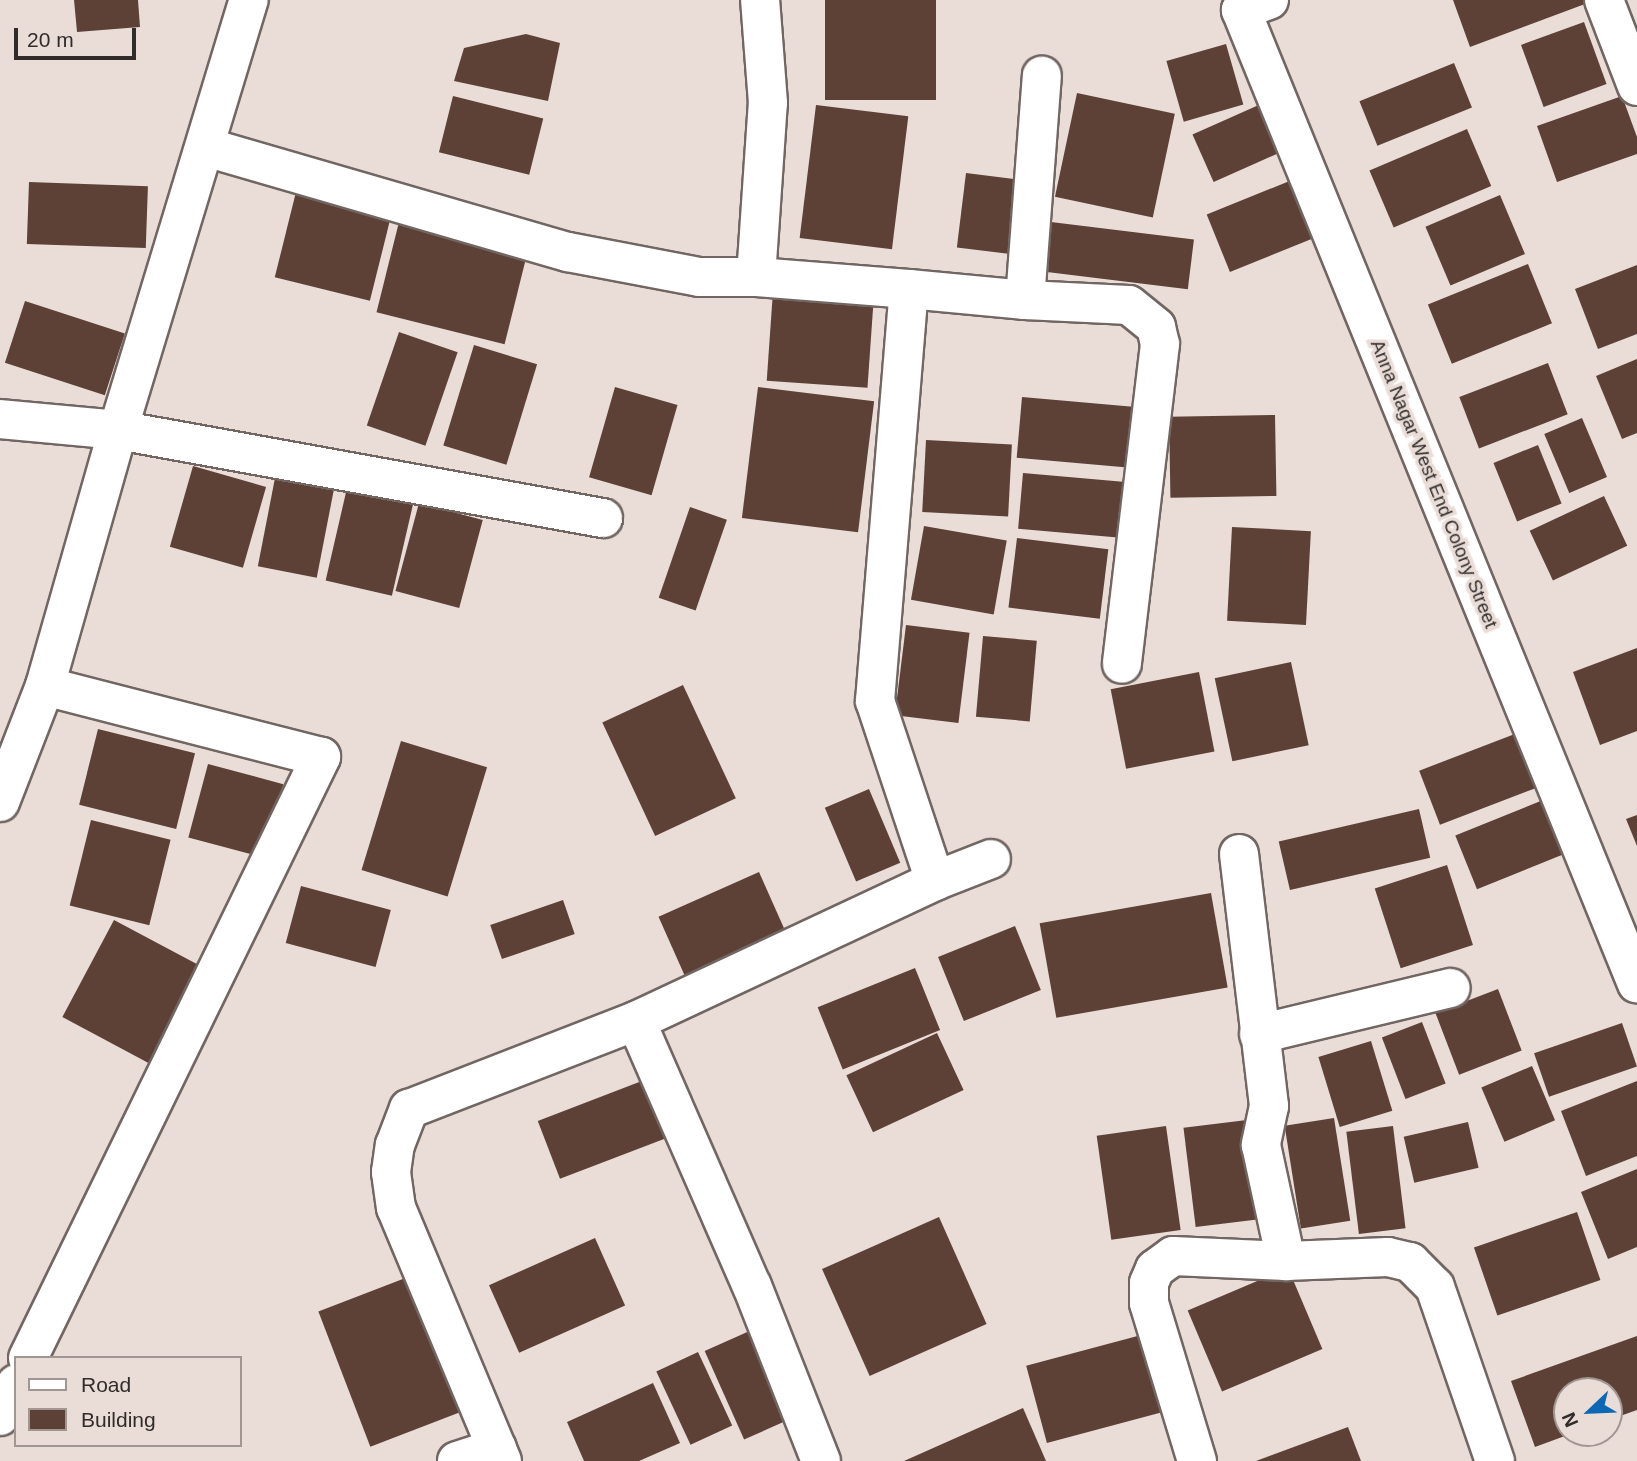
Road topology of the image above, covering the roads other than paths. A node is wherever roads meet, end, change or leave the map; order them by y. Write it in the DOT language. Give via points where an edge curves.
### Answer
graph roads {
  1 [pos="249,0"];
  2 [pos="761,0"];
  3 [pos="1269,0"];
  4 [pos="1604,0"];
  5 [pos="1042,76"];
  6 [pos="1637,86"];
  7 [pos="206,147"];
  8 [pos="756,277"];
  9 [pos="909,289"];
  10 [pos="1025,300"];
  11 [pos="0,419"];
  12 [pos="118,430"];
  13 [pos="603,518"];
  14 [pos="1122,664"];
  15 [pos="45,685"];
  16 [pos="0,802"];
  17 [pos="1239,854"];
  18 [pos="991,859"];
  19 [pos="935,881"];
  20 [pos="1637,984"];
  21 [pos="1451,988"];
  22 [pos="636,1021"];
  23 [pos="1259,1034"];
  24 [pos="1286,1261"];
  25 [pos="29,1356"];
  26 [pos="14,1388"];
  27 [pos="0,1416"];
  28 [pos="499,1454"];
  29 [pos="457,1461"];
  30 [pos="821,1461"];
  31 [pos="1196,1461"];
  32 [pos="1495,1461"];
  1 -- 7 [label="street"];
  2 -- 8 [label="street" via="768,103"];
  3 -- 20 [label="street, Anna Nagar West End Colony Street" via="1241,10"];
  4 -- 6 [label="street"];
  5 -- 10 [label="street"];
  7 -- 8 [label="street" via="568,252 699,277"];
  7 -- 12 [label="street"];
  8 -- 9 [label="street"];
  9 -- 10 [label="street"];
  9 -- 19 [label="street" via="875,701"];
  10 -- 14 [label="street" via="1129,305 1156,327 1160,344"];
  11 -- 12 [label="street"];
  12 -- 13 [label="street"];
  12 -- 15 [label="street"];
  15 -- 16 [label="street"];
  15 -- 25 [label="street" via="321,757"];
  17 -- 23 [label="street"];
  18 -- 19 [label="street"];
  19 -- 22 [label="street"];
  21 -- 23 [label="street"];
  22 -- 28 [label="street" via="409,1109 395,1145 391,1172 396,1208"];
  22 -- 30 [label="street" via="752,1286"];
  23 -- 24 [label="street" via="1269,1106 1261,1145"];
  24 -- 31 [label="street" via="1172,1256 1155,1269 1149,1303"];
  24 -- 32 [label="street" via="1388,1257 1410,1262 1435,1287"];
  26 -- 27 [label="street"];
  28 -- 29 [label="street"];
}
